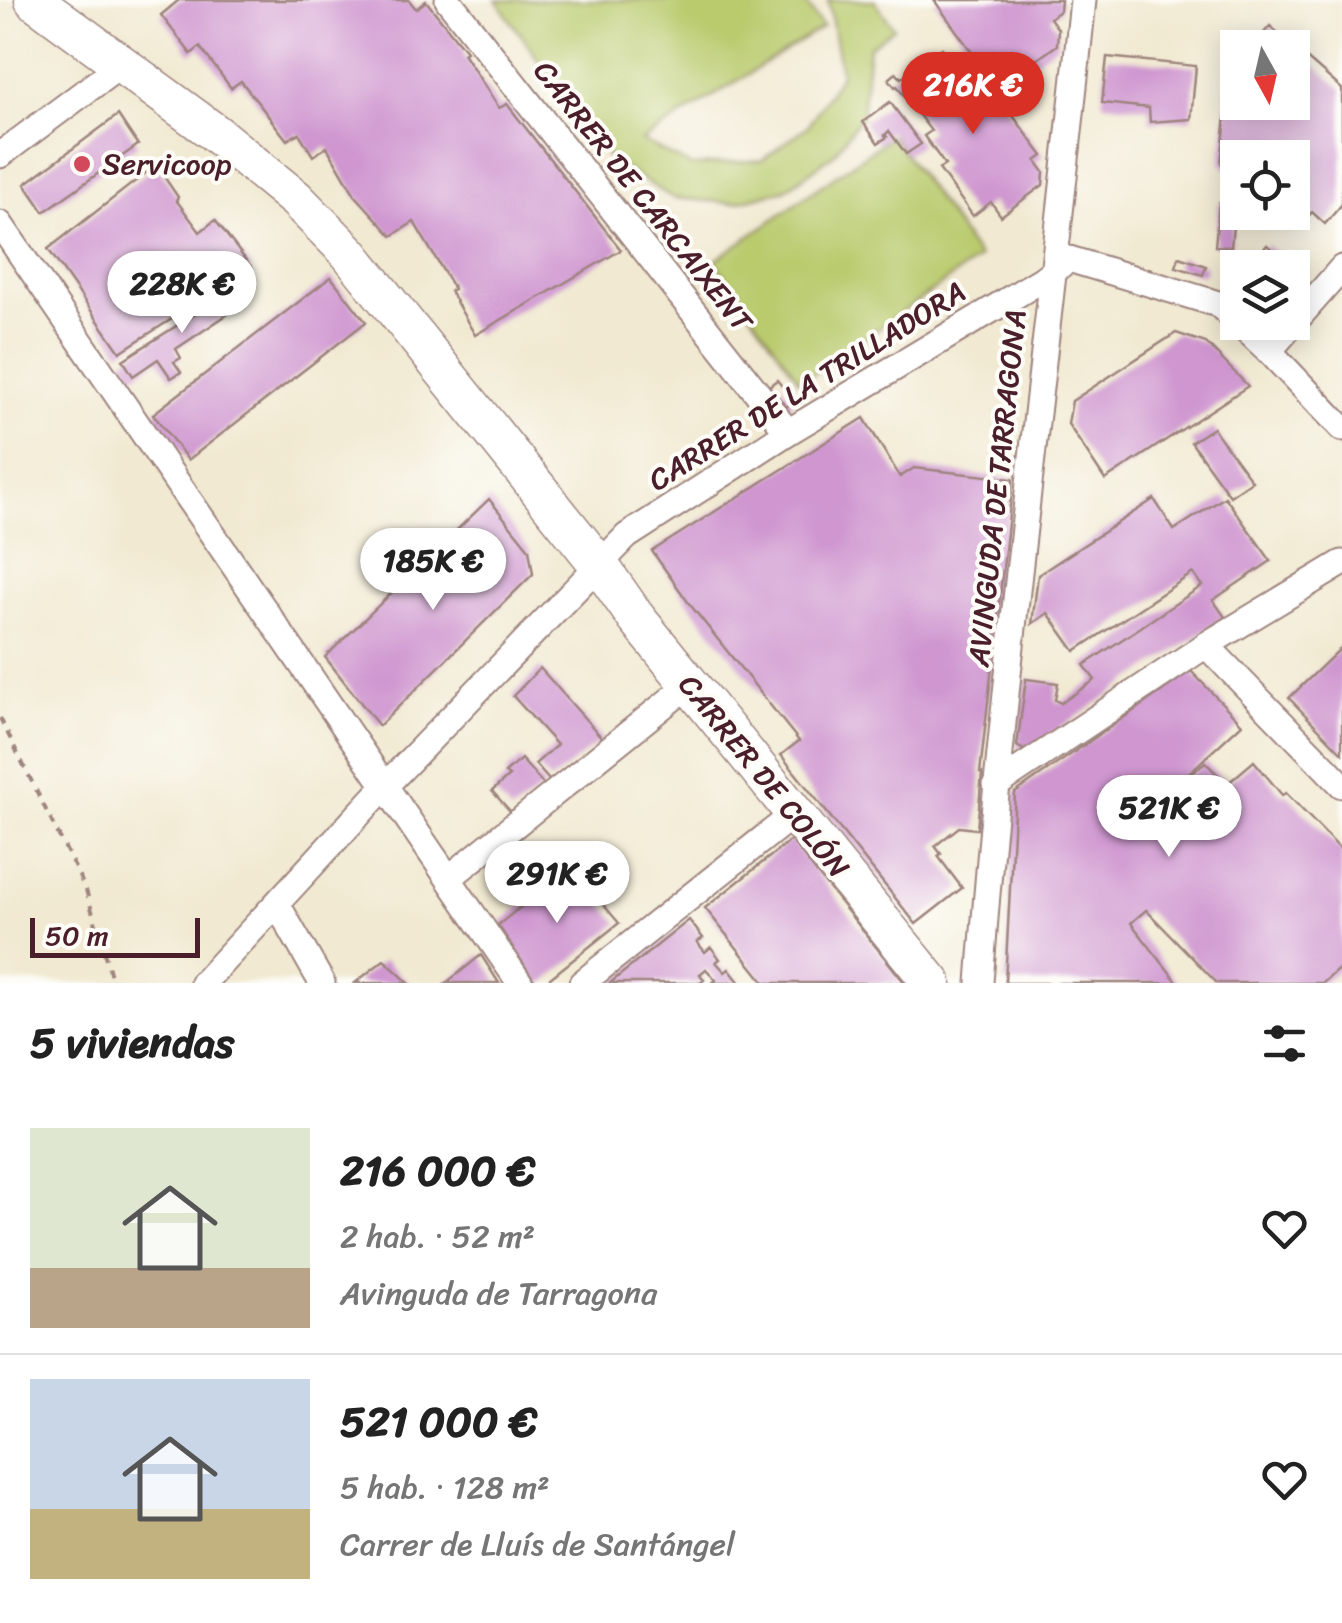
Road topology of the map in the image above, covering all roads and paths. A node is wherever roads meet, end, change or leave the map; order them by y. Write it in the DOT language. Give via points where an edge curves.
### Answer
graph roads {
  1 [pos="34,0"];
  2 [pos="448,0"];
  3 [pos="1083,0"];
  4 [pos="122,64"];
  5 [pos="0,155"];
  6 [pos="0,224"];
  7 [pos="1342,268"];
  8 [pos="1055,270"];
  9 [pos="1220,306"];
  10 [pos="1258,340"];
  11 [pos="1270,351"];
  12 [pos="1342,428"];
  13 [pos="788,432"];
  14 [pos="1342,562"];
  15 [pos="600,566"];
  16 [pos="1206,645"];
  17 [pos="690,684"];
  18 [pos="0,718"];
  19 [pos="1342,784"];
  20 [pos="386,785"];
  21 [pos="996,786"];
  22 [pos="794,814"];
  23 [pos="449,878"];
  24 [pos="277,904"];
  25 [pos="113,983"];
  26 [pos="203,983"];
  27 [pos="322,983"];
  28 [pos="520,983"];
  29 [pos="582,983"];
  30 [pos="932,983"];
  31 [pos="980,983"];
  1 -- 4 [label="street, CARRER DE COLÓN"];
  2 -- 13 [label="street, CARRER DE CARCAIXENT"];
  3 -- 8 [label="street, AVINGUDA DE TARRAGONA"];
  4 -- 5 [label="street"];
  4 -- 15 [label="street, CARRER DE COLÓN" via="296,199 349,253"];
  6 -- 20 [label="street"];
  7 -- 11 [label="street"];
  8 -- 9 [label="street" via="1069,259"];
  8 -- 13 [label="street, CARRER DE LA TRILLADORA"];
  8 -- 21 [label="street, AVINGUDA DE TARRAGONA"];
  10 -- 11 [label="street"];
  11 -- 12 [label="street"];
  13 -- 15 [label="street, CARRER DE LA TRILLADORA" via="627,536"];
  14 -- 16 [label="street"];
  15 -- 17 [label="street, CARRER DE COLÓN"];
  15 -- 20 [label="street, CARRER DE LA TRILLADORA"];
  16 -- 19 [label="street"];
  16 -- 21 [label="street"];
  17 -- 22 [label="street, CARRER DE COLÓN"];
  17 -- 23 [label="street"];
  18 -- 25 [label="path" via="86,890"];
  20 -- 23 [label="street"];
  20 -- 24 [label="street, CARRER DE LA TRILLADORA"];
  21 -- 31 [label="street, AVINGUDA DE TARRAGONA"];
  22 -- 29 [label="street"];
  22 -- 30 [label="street, CARRER DE COLÓN"];
  23 -- 28 [label="street"];
  24 -- 26 [label="street, CARRER DE LA TRILLADORA"];
  24 -- 27 [label="street"];
}
